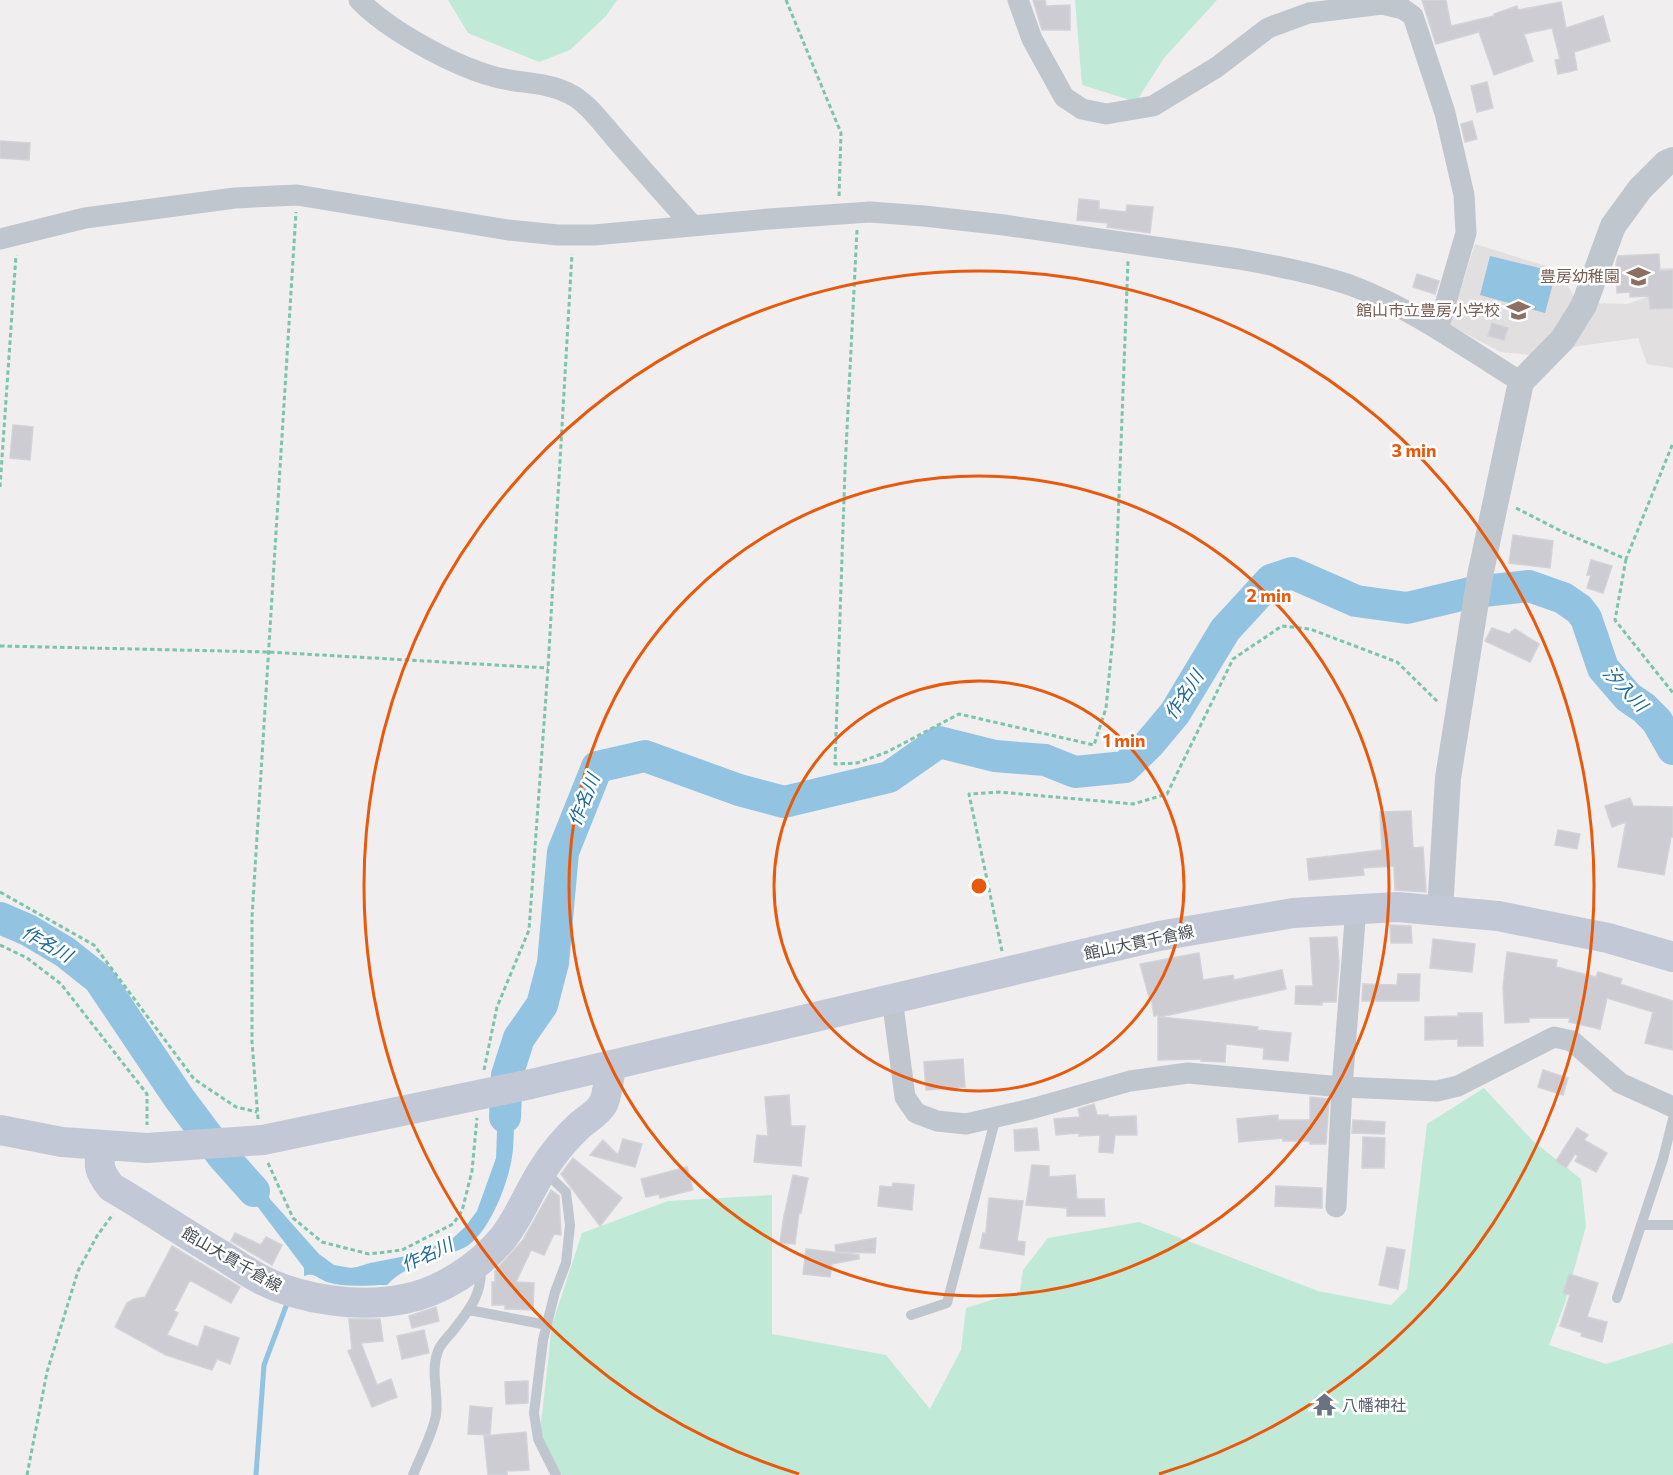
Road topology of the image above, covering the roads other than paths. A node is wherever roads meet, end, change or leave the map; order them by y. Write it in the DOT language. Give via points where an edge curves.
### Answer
graph roads {
  1 [pos="359,0"];
  2 [pos="1018,0"];
  3 [pos="1307,7"];
  4 [pos="1673,160"];
  5 [pos="693,226"];
  6 [pos="9,236"];
  7 [pos="1438,329"];
  8 [pos="1521,382"];
  9 [pos="1356,908"];
  10 [pos="1440,910"];
  11 [pos="1673,957"];
  12 [pos="892,998"];
  13 [pos="612,1065"];
  14 [pos="1342,1087"];
  15 [pos="1673,1107"];
  16 [pos="996,1117"];
  17 [pos="1673,1119"];
  18 [pos="0,1130"];
  19 [pos="102,1146"];
  20 [pos="542,1170"];
  21 [pos="1336,1207"];
  22 [pos="1641,1225"];
  23 [pos="1673,1225"];
  24 [pos="480,1261"];
  25 [pos="1617,1298"];
  26 [pos="469,1310"];
  27 [pos="911,1315"];
  28 [pos="547,1324"];
  29 [pos="413,1475"];
  30 [pos="556,1475"];
  1 -- 5 [label="street" via="374,15 429,49 479,72 538,83 570,94 591,112"];
  2 -- 3 [label="street" via="1032,39 1064,97 1082,109 1107,114 1153,106 1218,67 1268,28"];
  3 -- 7 [label="street" via="1382,4 1413,16 1445,113 1464,195 1466,233"];
  4 -- 8 [label="street" via="1640,189 1613,226 1584,305 1563,339"];
  5 -- 6 [label="street" via="573,235 508,230 297,195 235,198 85,218"];
  5 -- 7 [label="street" via="848,213 924,216 1129,243 1249,261 1348,285"];
  7 -- 8 [label="street"];
  8 -- 10 [label="street" via="1480,576 1448,778"];
  9 -- 10 [label="main road, 館山大貫千倉線"];
  9 -- 12 [label="main road, 館山大貫千倉線" via="1293,913 1159,936"];
  9 -- 14 [label="street"];
  10 -- 11 [label="main road, 館山大貫千倉線" via="1557,927"];
  12 -- 13 [label="main road, 館山大貫千倉線"];
  12 -- 16 [label="street" via="905,1097 916,1113 937,1121 966,1124"];
  13 -- 19 [label="main road, 館山大貫千倉線" via="483,1094 256,1131 193,1146"];
  13 -- 20 [label="main road, 館山大貫千倉線" via="602,1106 563,1143"];
  14 -- 15 [label="street" via="1437,1091 1458,1086 1554,1037 1572,1041 1620,1083"];
  14 -- 16 [label="street" via="1188,1073 1130,1081"];
  14 -- 21 [label="street"];
  16 -- 27 [label="lane" via="947,1303"];
  17 -- 22 [label="lane"];
  18 -- 19 [label="main road, 館山大貫千倉線"];
  19 -- 24 [label="main road, 館山大貫千倉線" via="101,1173 111,1187 261,1280 292,1292 351,1302 405,1299 442,1286"];
  20 -- 24 [label="main road, 館山大貫千倉線" via="503,1238"];
  20 -- 28 [label="lane" via="566,1192 570,1225 566,1263"];
  22 -- 23 [label="lane"];
  22 -- 25 [label="lane"];
  24 -- 26 [label="lane" via="481,1283"];
  26 -- 28 [label="lane"];
  26 -- 29 [label="lane" via="438,1349 434,1368 436,1416"];
  28 -- 30 [label="lane" via="534,1413 538,1439"];
}
